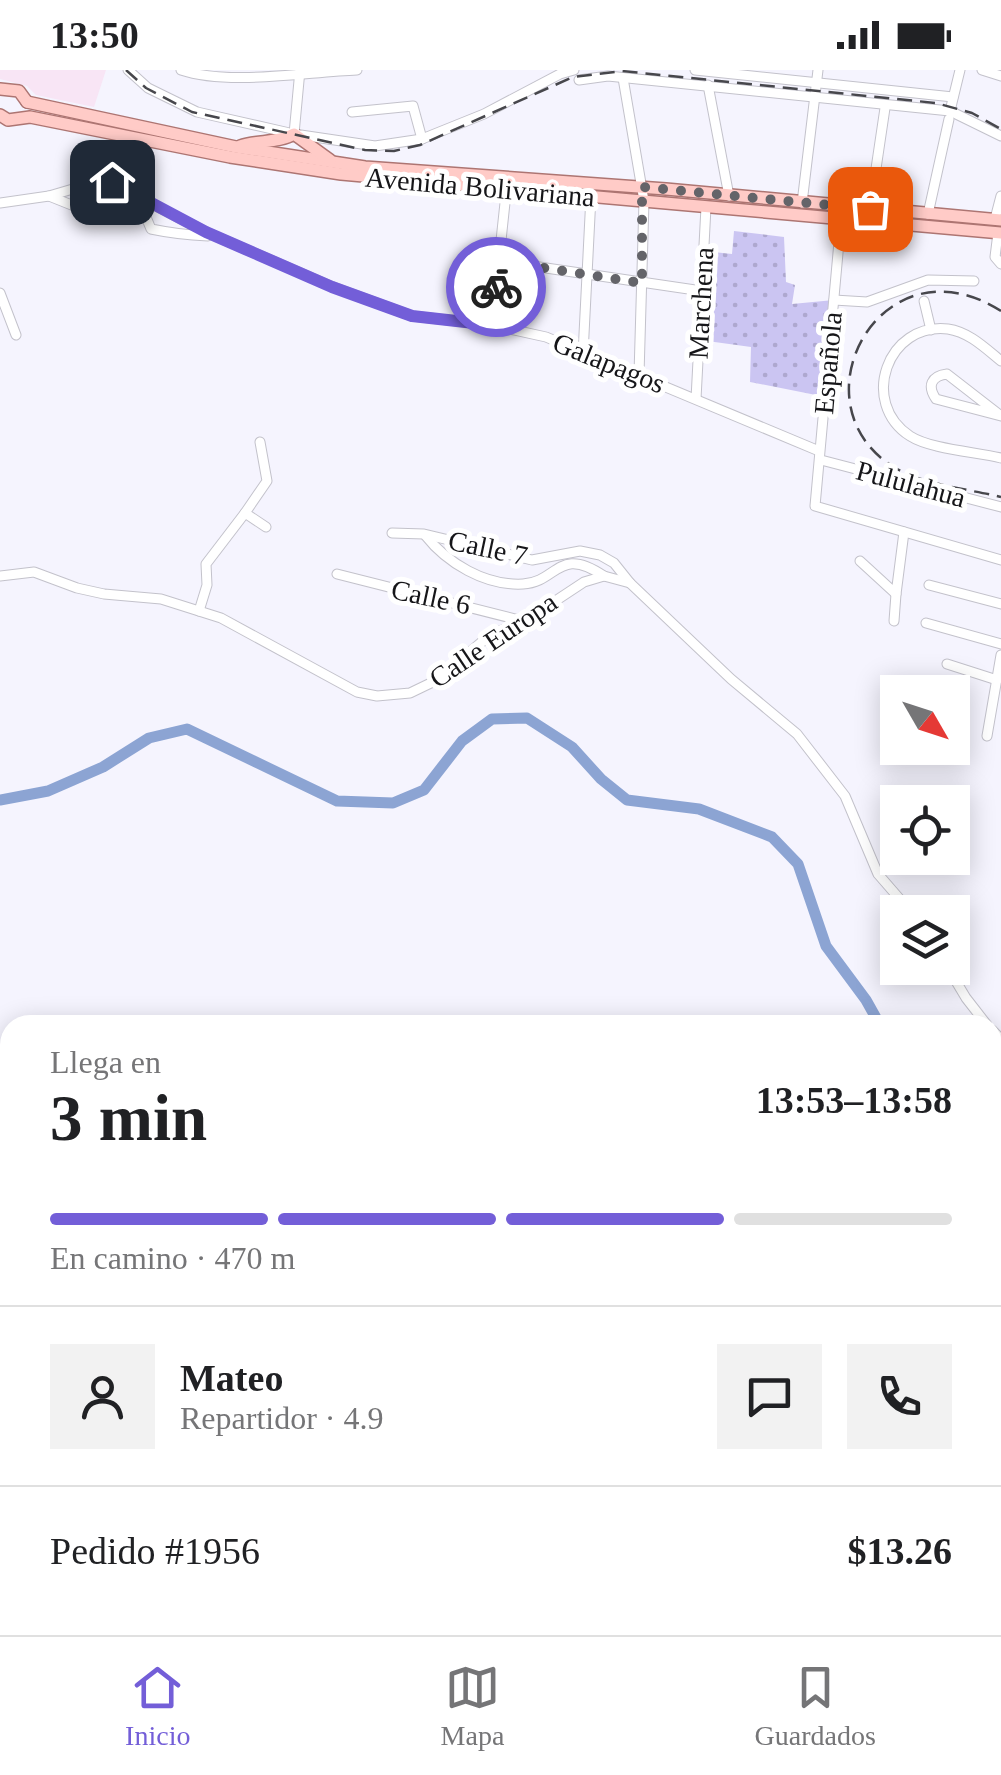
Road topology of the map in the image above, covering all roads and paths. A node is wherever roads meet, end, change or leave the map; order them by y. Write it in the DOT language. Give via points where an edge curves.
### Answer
graph roads {
  1 [pos="128,70"];
  2 [pos="180,70"];
  3 [pos="358,70"];
  4 [pos="695,70"];
  5 [pos="818,70"];
  6 [pos="960,70"];
  7 [pos="982,70"];
  8 [pos="300,71"];
  9 [pos="716,71"];
  10 [pos="560,72"];
  11 [pos="730,72"];
  12 [pos="576,75"];
  13 [pos="1001,76"];
  14 [pos="624,78"];
  15 [pos="817,83"];
  16 [pos="708,85"];
  17 [pos="2,91"];
  18 [pos="816,95"];
  19 [pos="953,97"];
  20 [pos="27,102"];
  21 [pos="884,108"];
  22 [pos="352,112"];
  23 [pos="0,115"];
  24 [pos="950,115"];
  25 [pos="22,116"];
  26 [pos="294,134"];
  27 [pos="1001,136"];
  28 [pos="422,139"];
  29 [pos="236,147"];
  30 [pos="333,162"];
  31 [pos="507,183"];
  32 [pos="643,194"];
  33 [pos="48,196"];
  34 [pos="592,196"];
  35 [pos="729,196"];
  36 [pos="1001,196"];
  37 [pos="0,203"];
  38 [pos="802,203"];
  39 [pos="706,208"];
  40 [pos="870,209"];
  41 [pos="928,214"];
  42 [pos="998,219"];
  43 [pos="841,220"];
  44 [pos="999,233"];
  45 [pos="219,236"];
  46 [pos="499,261"];
  47 [pos="1001,264"];
  48 [pos="586,272"];
  49 [pos="974,281"];
  50 [pos="642,283"];
  51 [pos="702,290"];
  52 [pos="0,294"];
  53 [pos="834,300"];
  54 [pos="924,301"];
  55 [pos="492,325"];
  56 [pos="931,330"];
  57 [pos="16,335"];
  58 [pos="583,354"];
  59 [pos="1001,361"];
  60 [pos="639,375"];
  61 [pos="696,399"];
  62 [pos="1001,416"];
  63 [pos="260,442"];
  64 [pos="820,456"];
  65 [pos="1001,458"];
  66 [pos="1001,508"];
  67 [pos="245,512"];
  68 [pos="266,527"];
  69 [pos="904,532"];
  70 [pos="392,533"];
  71 [pos="424,534"];
  72 [pos="1001,560"];
  73 [pos="860,561"];
  74 [pos="338,574"];
  75 [pos="0,576"];
  76 [pos="604,576"];
  77 [pos="630,583"];
  78 [pos="929,584"];
  79 [pos="896,594"];
  80 [pos="1001,604"];
  81 [pos="199,611"];
  82 [pos="525,621"];
  83 [pos="894,621"];
  84 [pos="926,623"];
  85 [pos="1001,644"];
  86 [pos="1001,655"];
  87 [pos="947,664"];
  88 [pos="997,680"];
  89 [pos="987,736"];
  90 [pos="897,895"];
  91 [pos="958,985"];
  92 [pos="980,1015"];
  1 -- 26 [label="street" via="197,112"];
  2 -- 8 [label="street" via="219,77"];
  3 -- 8 [label="street"];
  4 -- 9 [label="street"];
  5 -- 15 [label="street"];
  6 -- 19 [label="street"];
  7 -- 13 [label="street"];
  8 -- 26 [label="street"];
  9 -- 11 [label="street"];
  10 -- 12 [label="street"];
  10 -- 28 [label="street"];
  11 -- 15 [label="street"];
  12 -- 14 [label="street"];
  14 -- 16 [label="street"];
  14 -- 32 [label="street"];
  15 -- 18 [label="street"];
  15 -- 19 [label="street"];
  16 -- 18 [label="street"];
  16 -- 35 [label="street"];
  17 -- 20 [label="main road, Avenida Bolivariana" via="19,91"];
  18 -- 24 [label="street"];
  18 -- 38 [label="street"];
  19 -- 24 [label="street"];
  20 -- 25 [label="main road"];
  20 -- 29 [label="main road, Avenida Bolivariana"];
  21 -- 40 [label="street"];
  22 -- 28 [label="street" via="413,106"];
  23 -- 25 [label="main road, Avenida Bolivariana"];
  24 -- 27 [label="street"];
  24 -- 41 [label="street"];
  25 -- 31 [label="main road, Avenida Bolivariana" via="318,172"];
  26 -- 28 [label="street" via="375,146"];
  26 -- 29 [label="main road"];
  26 -- 30 [label="main road"];
  29 -- 30 [label="main road, Avenida Bolivariana"];
  30 -- 31 [label="main road, Avenida Bolivariana"];
  31 -- 32 [label="main road, Avenida Bolivariana"];
  31 -- 34 [label="main road, Avenida Bolivariana"];
  31 -- 46 [label="street"];
  32 -- 34 [label="main road, Avenida Bolivariana"];
  32 -- 35 [label="main road, Avenida Bolivariana"];
  32 -- 39 [label="main road, Avenida Bolivariana"];
  32 -- 50 [label="street"];
  33 -- 37 [label="street, Galapagos"];
  33 -- 45 [label="street, Galapagos" via="112,182"];
  33 -- 45 [label="street" via="74,206 98,194 122,212 137,210 151,229"];
  34 -- 48 [label="street"];
  35 -- 38 [label="main road, Avenida Bolivariana"];
  36 -- 42 [label="street"];
  38 -- 40 [label="main road, Avenida Bolivariana"];
  39 -- 43 [label="main road, Avenida Bolivariana"];
  39 -- 51 [label="street, Marchena"];
  40 -- 41 [label="main road, Avenida Bolivariana"];
  41 -- 42 [label="main road, Avenida Bolivariana"];
  43 -- 44 [label="main road, Avenida Bolivariana"];
  43 -- 53 [label="street, Española"];
  44 -- 47 [label="street" via="995,257"];
  45 -- 55 [label="street, Galapagos" via="412,316"];
  46 -- 48 [label="street"];
  46 -- 55 [label="street"];
  48 -- 50 [label="street"];
  48 -- 58 [label="street"];
  49 -- 53 [label="street" via="928,280 867,302"];
  50 -- 51 [label="street"];
  50 -- 60 [label="street"];
  51 -- 61 [label="street, Marchena"];
  52 -- 57 [label="street"];
  53 -- 64 [label="street, Española"];
  54 -- 56 [label="street"];
  55 -- 58 [label="street, Galapagos"];
  56 -- 59 [label="street" via="964,334"];
  56 -- 65 [label="street" via="890,359 882,382 885,408 918,440"];
  58 -- 60 [label="street, Galapagos"];
  60 -- 61 [label="street, Galapagos"];
  61 -- 64 [label="street, Galapagos"];
  62 -- 62 [label="street" via="936,399 931,382 946,374"];
  63 -- 67 [label="street" via="267,481"];
  64 -- 66 [label="street, Pululahua"];
  64 -- 69 [label="street, Española" via="815,506"];
  67 -- 68 [label="street"];
  67 -- 81 [label="street" via="206,564"];
  69 -- 72 [label="street"];
  69 -- 79 [label="street"];
  70 -- 71 [label="street, Calle 7"];
  71 -- 76 [label="street" via="473,574 525,584 568,564"];
  71 -- 77 [label="street, Calle 7" via="532,560 580,551 600,555"];
  73 -- 79 [label="street"];
  74 -- 82 [label="street, Calle 6"];
  75 -- 81 [label="street, Calle Europa" via="34,572 77,588"];
  76 -- 77 [label="street"];
  76 -- 82 [label="street, Calle Europa" via="566,591"];
  77 -- 90 [label="street" via="798,734 845,796 878,874"];
  78 -- 80 [label="street"];
  79 -- 83 [label="street"];
  81 -- 82 [label="street, Calle Europa" via="377,696 424,687 490,636"];
  84 -- 85 [label="street"];
  86 -- 88 [label="street"];
  87 -- 88 [label="street"];
  88 -- 89 [label="street"];
  91 -- 92 [label="street"];
}
